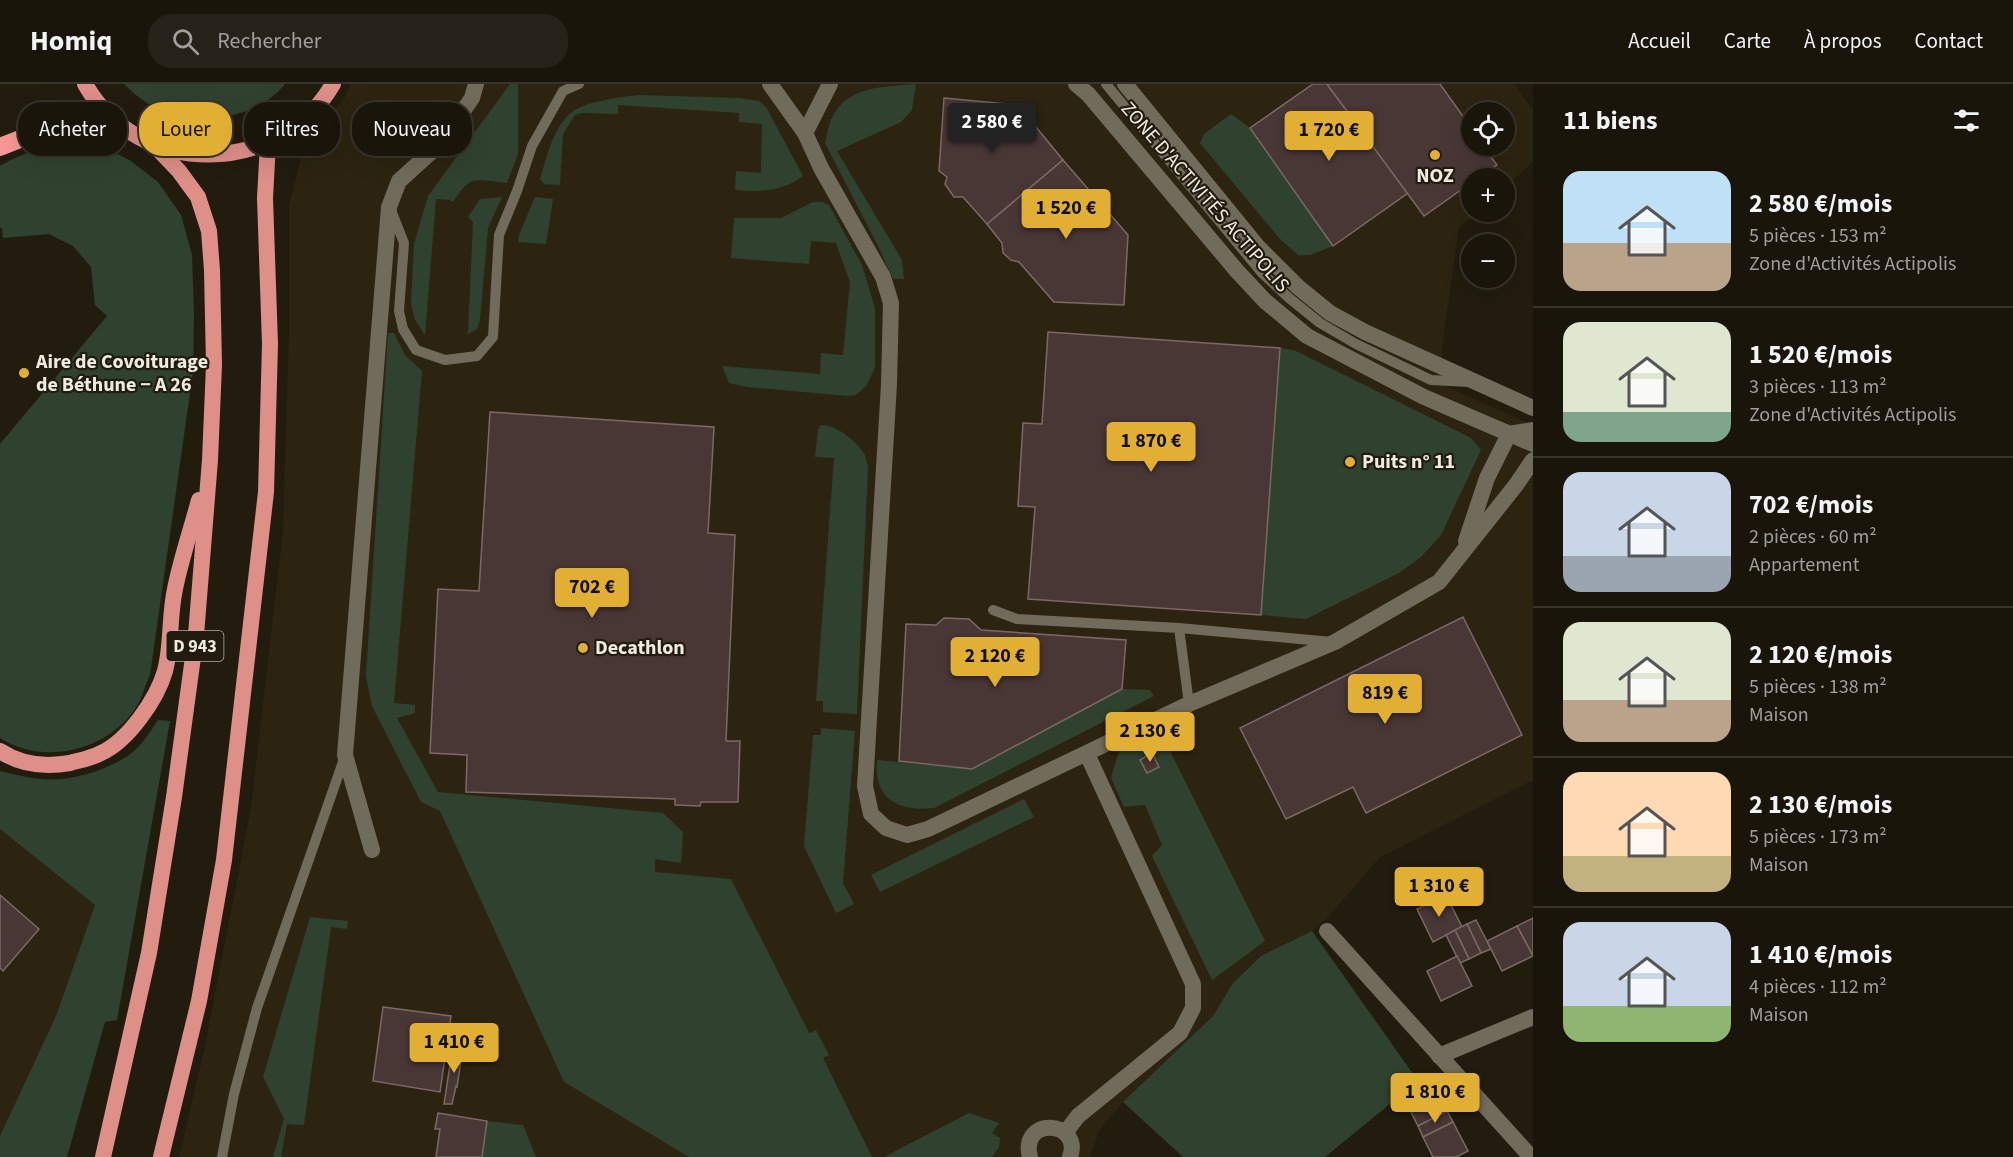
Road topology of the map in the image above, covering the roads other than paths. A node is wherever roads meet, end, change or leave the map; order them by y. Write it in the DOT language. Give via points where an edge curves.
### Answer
graph roads {
  1 [pos="85,84"];
  2 [pos="333,84"];
  3 [pos="476,84"];
  4 [pos="579,84"];
  5 [pos="770,84"];
  6 [pos="830,84"];
  7 [pos="1076,84"];
  8 [pos="1106,84"];
  9 [pos="1125,84"];
  10 [pos="97,102"];
  11 [pos="321,102"];
  12 [pos="1155,132"];
  13 [pos="805,133"];
  14 [pos="1124,138"];
  15 [pos="18,140"];
  16 [pos="0,147"];
  17 [pos="165,156"];
  18 [pos="267,156"];
  19 [pos="389,207"];
  20 [pos="1533,408"];
  21 [pos="1533,430"];
  22 [pos="1509,434"];
  23 [pos="1533,444"];
  24 [pos="210,460"];
  25 [pos="1533,460"];
  26 [pos="1462,553"];
  27 [pos="993,610"];
  28 [pos="1179,628"];
  29 [pos="1335,642"];
  30 [pos="1189,704"];
  31 [pos="0,751"];
  32 [pos="1087,754"];
  33 [pos="345,755"];
  34 [pos="372,849"];
  35 [pos="1327,931"];
  36 [pos="1533,1017"];
  37 [pos="1439,1056"];
  38 [pos="1065,1133"];
  39 [pos="104,1157"];
  40 [pos="161,1157"];
  41 [pos="222,1157"];
  42 [pos="1030,1157"];
  43 [pos="1070,1157"];
  44 [pos="1531,1157"];
  1 -- 10 [label="highway"];
  2 -- 11 [label="highway"];
  3 -- 19 [label="street" via="472,98 441,143 399,182"];
  4 -- 19 [label="lane" via="563,91 532,146 499,235 493,337 477,356 446,360 416,350 403,329 399,311 404,243"];
  5 -- 13 [label="street"];
  6 -- 13 [label="street"];
  7 -- 14 [label="street, ZONE D'ACTIVITÉS ACTIPOLIS"];
  8 -- 12 [label="lane"];
  9 -- 12 [label="street, ZONE D'ACTIVITÉS ACTIPOLIS"];
  12 -- 14 [label="lane" via="1137,140"];
  12 -- 20 [label="street, ZONE D'ACTIVITÉS ACTIPOLIS" via="1258,247 1330,314"];
  13 -- 32 [label="street" via="883,277 891,303 890,384 865,786 871,814 886,828 907,835 928,829"];
  14 -- 22 [label="street, ZONE D'ACTIVITÉS ACTIPOLIS" via="1265,301 1307,336 1424,397"];
  15 -- 16 [label="highway"];
  17 -- 24 [label="highway, D 943" via="198,197 209,231 214,366"];
  18 -- 40 [label="highway, D 943" via="270,344 266,492 224,861 199,1001"];
  19 -- 33 [label="street"];
  21 -- 22 [label="street"];
  22 -- 23 [label="street, ZONE D'ACTIVITÉS ACTIPOLIS"];
  22 -- 26 [label="street" via="1488,478"];
  24 -- 31 [label="highway" via="174,590 165,670 139,718 103,753 78,761 33,764"];
  24 -- 39 [label="highway, D 943" via="196,635 174,797 149,953"];
  25 -- 26 [label="street"];
  26 -- 29 [label="street" via="1439,582"];
  27 -- 28 [label="lane" via="1017,619"];
  28 -- 29 [label="lane"];
  28 -- 30 [label="lane"];
  29 -- 30 [label="street"];
  30 -- 32 [label="street"];
  32 -- 38 [label="street" via="1193,984 1192,1008 1180,1033 1078,1116"];
  33 -- 34 [label="street"];
  33 -- 41 [label="lane" via="256,1008"];
  35 -- 37 [label="street"];
  36 -- 37 [label="street"];
  37 -- 44 [label="street"];
  38 -- 42 [label="street" via="1052,1127 1039,1130 1030,1141"];
  38 -- 43 [label="street" via="1071,1146"];
}
